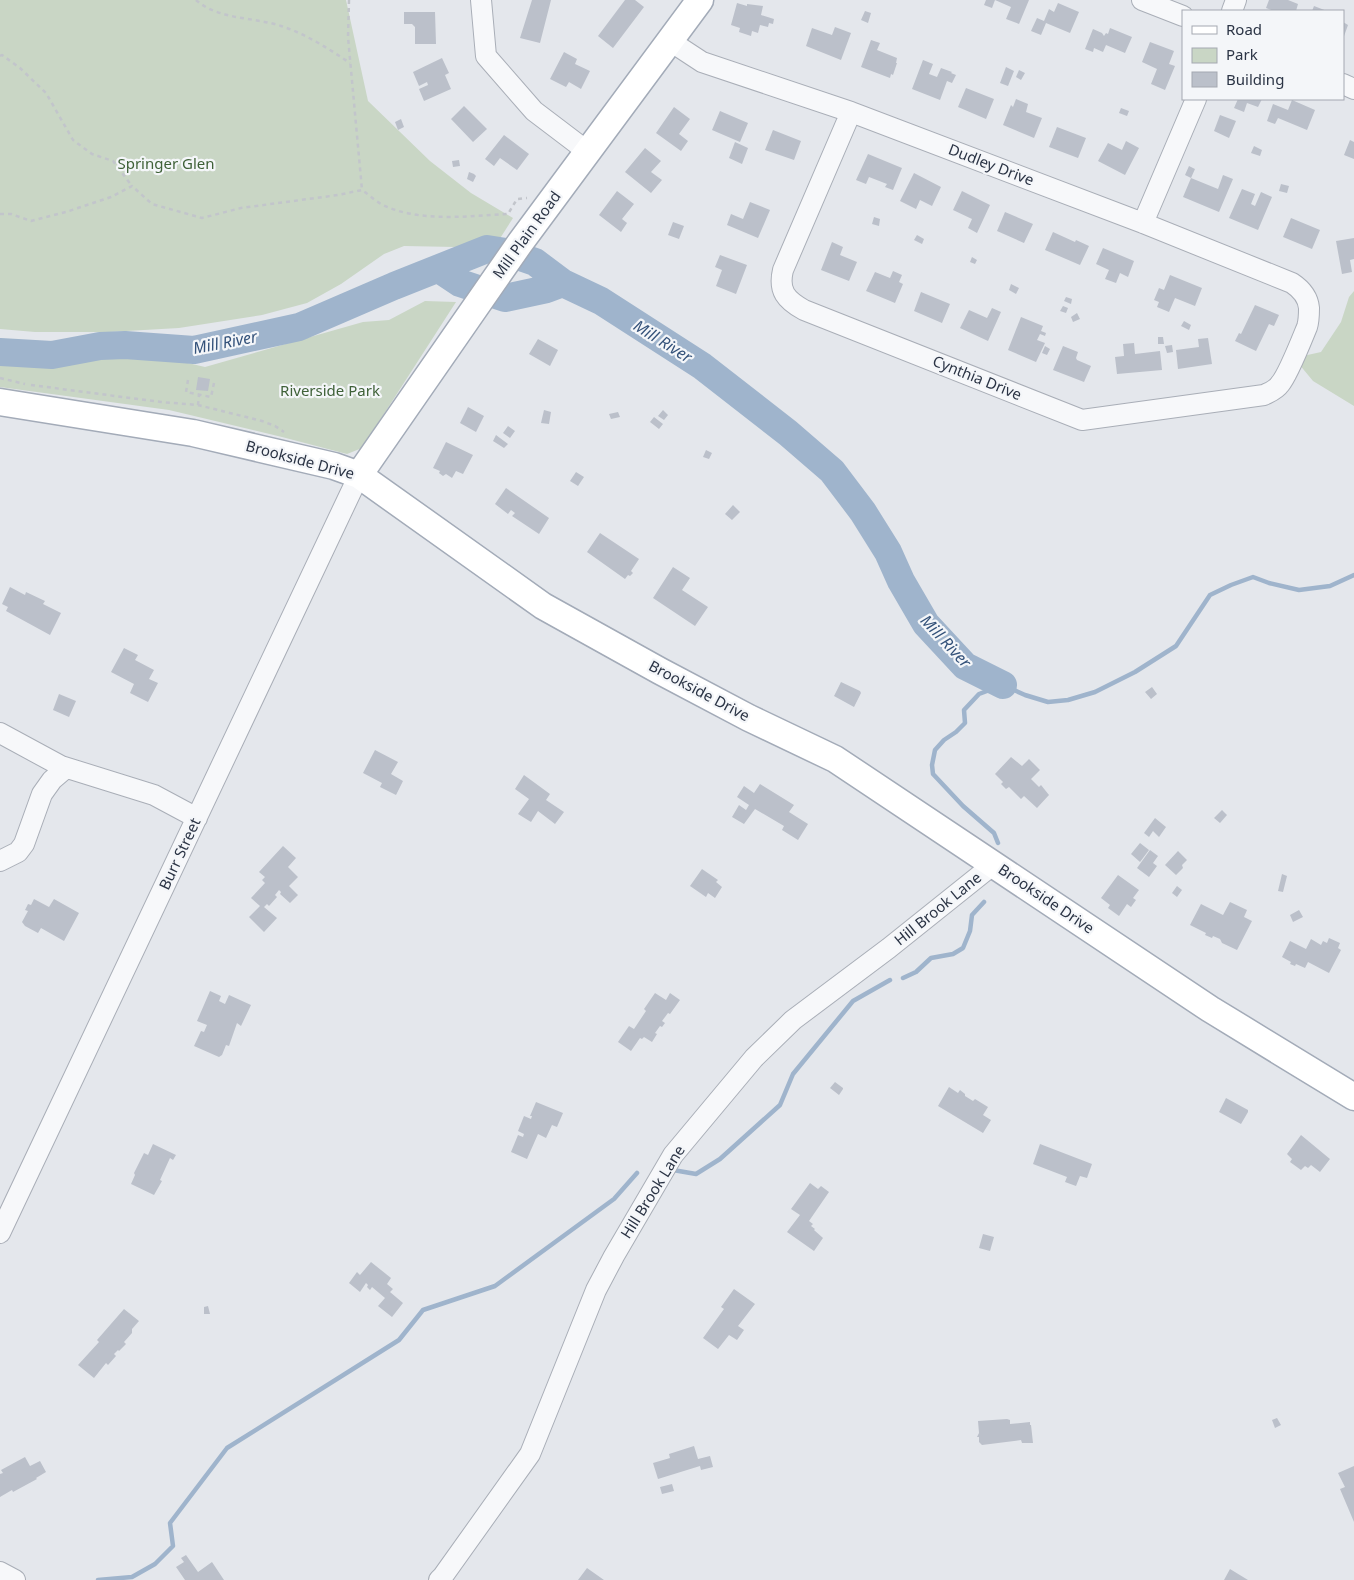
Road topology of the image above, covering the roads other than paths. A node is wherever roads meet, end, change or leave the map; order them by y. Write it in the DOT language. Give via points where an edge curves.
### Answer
graph roads {
  1 [pos="481,0"];
  2 [pos="700,0"];
  3 [pos="1142,0"];
  4 [pos="1182,16"];
  5 [pos="670,41"];
  6 [pos="1196,100"];
  7 [pos="850,112"];
  8 [pos="588,152"];
  9 [pos="1143,223"];
  10 [pos="1307,298"];
  11 [pos="0,402"];
  12 [pos="359,475"];
  13 [pos="0,733"];
  14 [pos="66,768"];
  15 [pos="196,818"];
  16 [pos="0,861"];
  17 [pos="994,864"];
  18 [pos="1354,1097"];
  19 [pos="0,1233"];
  20 [pos="0,1572"];
  21 [pos="15,1580"];
  22 [pos="439,1580"];
  1 -- 8 [label="street" via="486,56 534,111"];
  2 -- 5 [label="main road, Mill Plain Road"];
  3 -- 4 [label="street"];
  5 -- 7 [label="street, Dudley Drive" via="702,62"];
  5 -- 8 [label="main road, Mill Plain Road"];
  6 -- 9 [label="street"];
  7 -- 9 [label="street, Dudley Drive"];
  7 -- 10 [label="street, Cynthia Drive" via="781,279 787,299 804,310 1082,420 1272,392 1284,379 1307,326"];
  8 -- 12 [label="main road, Mill Plain Road" via="520,243"];
  9 -- 10 [label="street, Dudley Drive" via="1284,278"];
  11 -- 12 [label="main road, Brookside Drive" via="193,433 334,466"];
  12 -- 15 [label="street, Burr Street"];
  12 -- 17 [label="main road, Brookside Drive" via="543,606 749,718 835,759"];
  13 -- 14 [label="street"];
  14 -- 15 [label="street" via="154,795"];
  14 -- 16 [label="street" via="42,794 24,844 18,852"];
  15 -- 19 [label="street, Burr Street"];
  17 -- 18 [label="main road, Brookside Drive" via="1210,1009"];
  17 -- 22 [label="street, Hill Brook Lane" via="793,1020 754,1058 672,1155 596,1290 530,1454"];
  20 -- 21 [label="street"];
}
